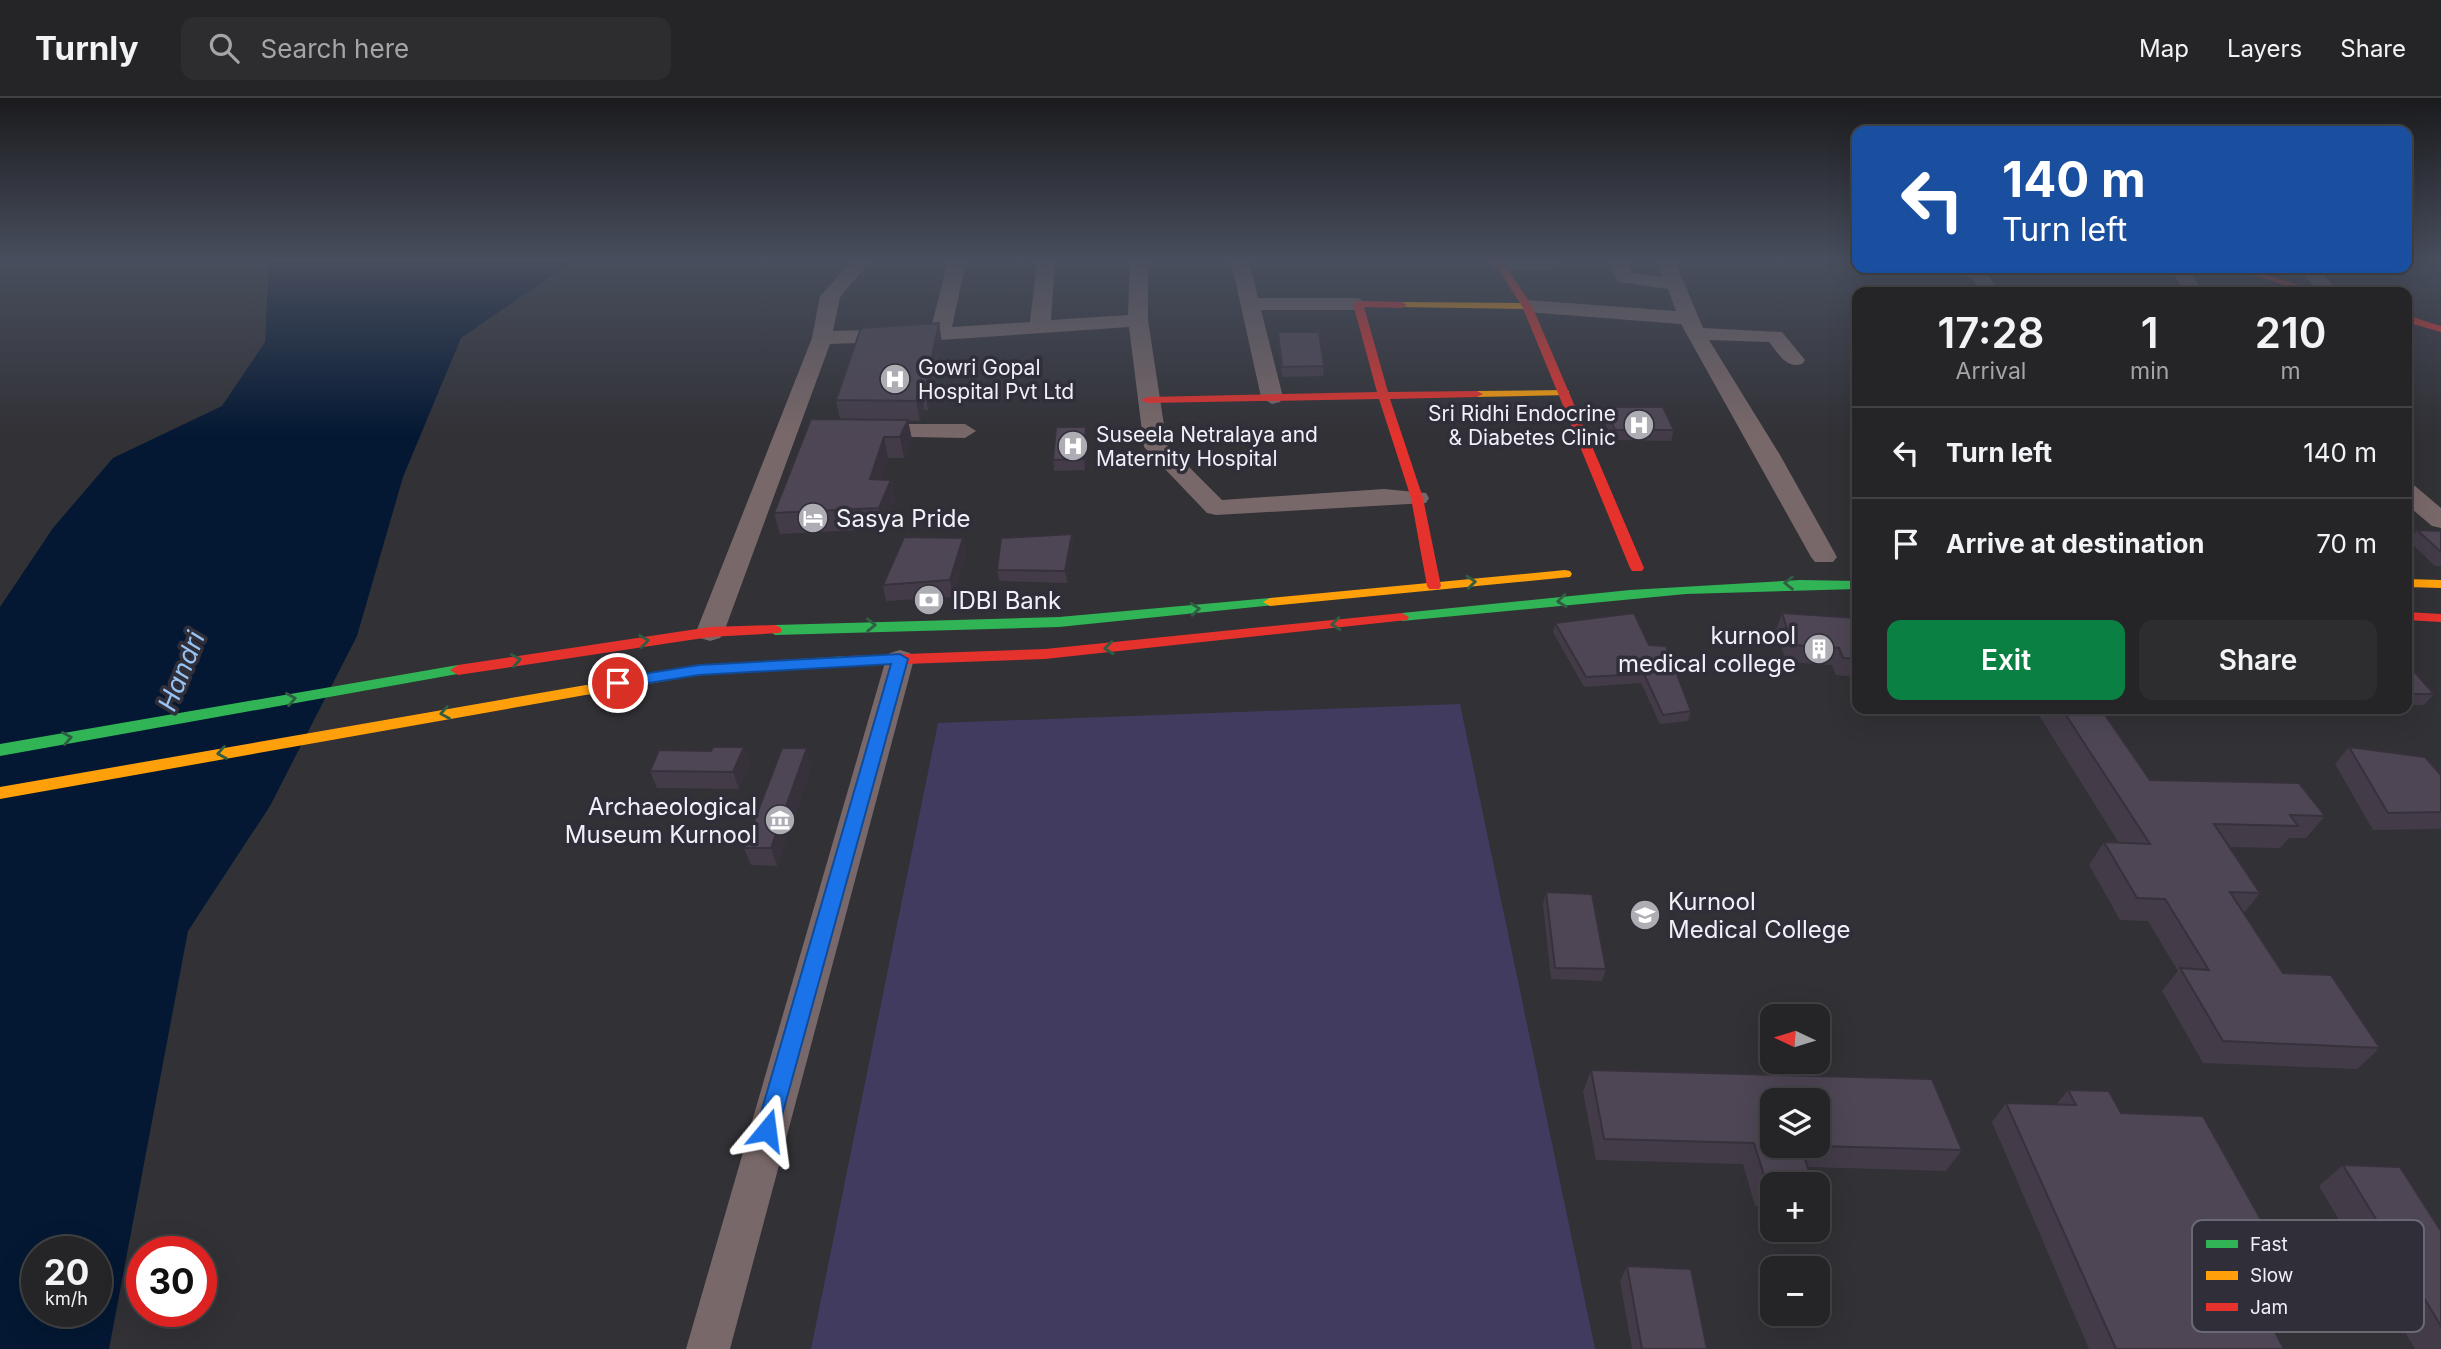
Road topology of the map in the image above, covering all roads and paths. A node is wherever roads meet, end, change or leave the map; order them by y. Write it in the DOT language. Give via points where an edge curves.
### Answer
graph roads {
  1 [pos="826,319"];
  2 [pos="943,319"];
  3 [pos="1041,319"];
  4 [pos="1254,319"];
  5 [pos="1362,319"];
  6 [pos="1533,319"];
  7 [pos="1636,319"];
  8 [pos="1687,319"];
  9 [pos="1139,320"];
  10 [pos="2412,320"];
  11 [pos="1040,326"];
  12 [pos="1690,326"];
  13 [pos="2441,329"];
  14 [pos="940,334"];
  15 [pos="822,338"];
  16 [pos="1795,360"];
  17 [pos="1565,393"];
  18 [pos="1383,395"];
  19 [pos="1272,397"];
  20 [pos="1147,400"];
  21 [pos="787,430"];
  22 [pos="814,430"];
  23 [pos="855,431"];
  24 [pos="965,431"];
  25 [pos="2412,496"];
  26 [pos="1417,498"];
  27 [pos="2441,521"];
  28 [pos="1824,557"];
  29 [pos="1659,566"];
  30 [pos="1630,568"];
  31 [pos="1583,573"];
  32 [pos="2412,583"];
  33 [pos="2441,584"];
  34 [pos="1852,585"];
  35 [pos="1434,586"];
  36 [pos="1651,592"];
  37 [pos="2412,616"];
  38 [pos="2441,618"];
  39 [pos="844,626"];
  40 [pos="710,632"];
  41 [pos="900,659"];
  42 [pos="835,661"];
  43 [pos="0,750"];
  44 [pos="0,793"];
  45 [pos="708,1349"];
  1 -- 15 [label="street"];
  2 -- 14 [label="street"];
  3 -- 11 [label="street"];
  4 -- 19 [label="street"];
  5 -- 18 [label="main road"];
  6 -- 17 [label="main road"];
  7 -- 12 [label="street"];
  8 -- 12 [label="street"];
  9 -- 11 [label="street"];
  9 -- 20 [label="street"];
  10 -- 13 [label="main road"];
  11 -- 14 [label="street"];
  12 -- 16 [label="street" via="1775,336"];
  12 -- 28 [label="street" via="1769,455"];
  14 -- 15 [label="street"];
  15 -- 21 [label="street"];
  17 -- 18 [label="main road"];
  17 -- 30 [label="main road"];
  18 -- 19 [label="main road"];
  18 -- 26 [label="main road"];
  19 -- 20 [label="main road"];
  20 -- 26 [label="street" via="1156,447 1216,508 1384,496"];
  21 -- 22 [label="street"];
  21 -- 40 [label="street"];
  23 -- 24 [label="street"];
  25 -- 27 [label="street"];
  26 -- 35 [label="main road"];
  29 -- 30 [label="main road"];
  30 -- 36 [label="main road"];
  35 -- 31 [label="main road, one-way"];
  32 -- 33 [label="main road"];
  34 -- 36 [label="main road, one-way" via="1777,583"];
  39 -- 35 [label="main road, one-way" via="1059,622"];
  36 -- 41 [label="main road, one-way" via="1045,654"];
  37 -- 38 [label="main road"];
  39 -- 40 [label="main road"];
  39 -- 42 [label="main road"];
  43 -- 40 [label="main road, one-way" via="552,654"];
  41 -- 42 [label="main road"];
  41 -- 45 [label="street"];
  42 -- 44 [label="main road, one-way" via="699,670"];
}
